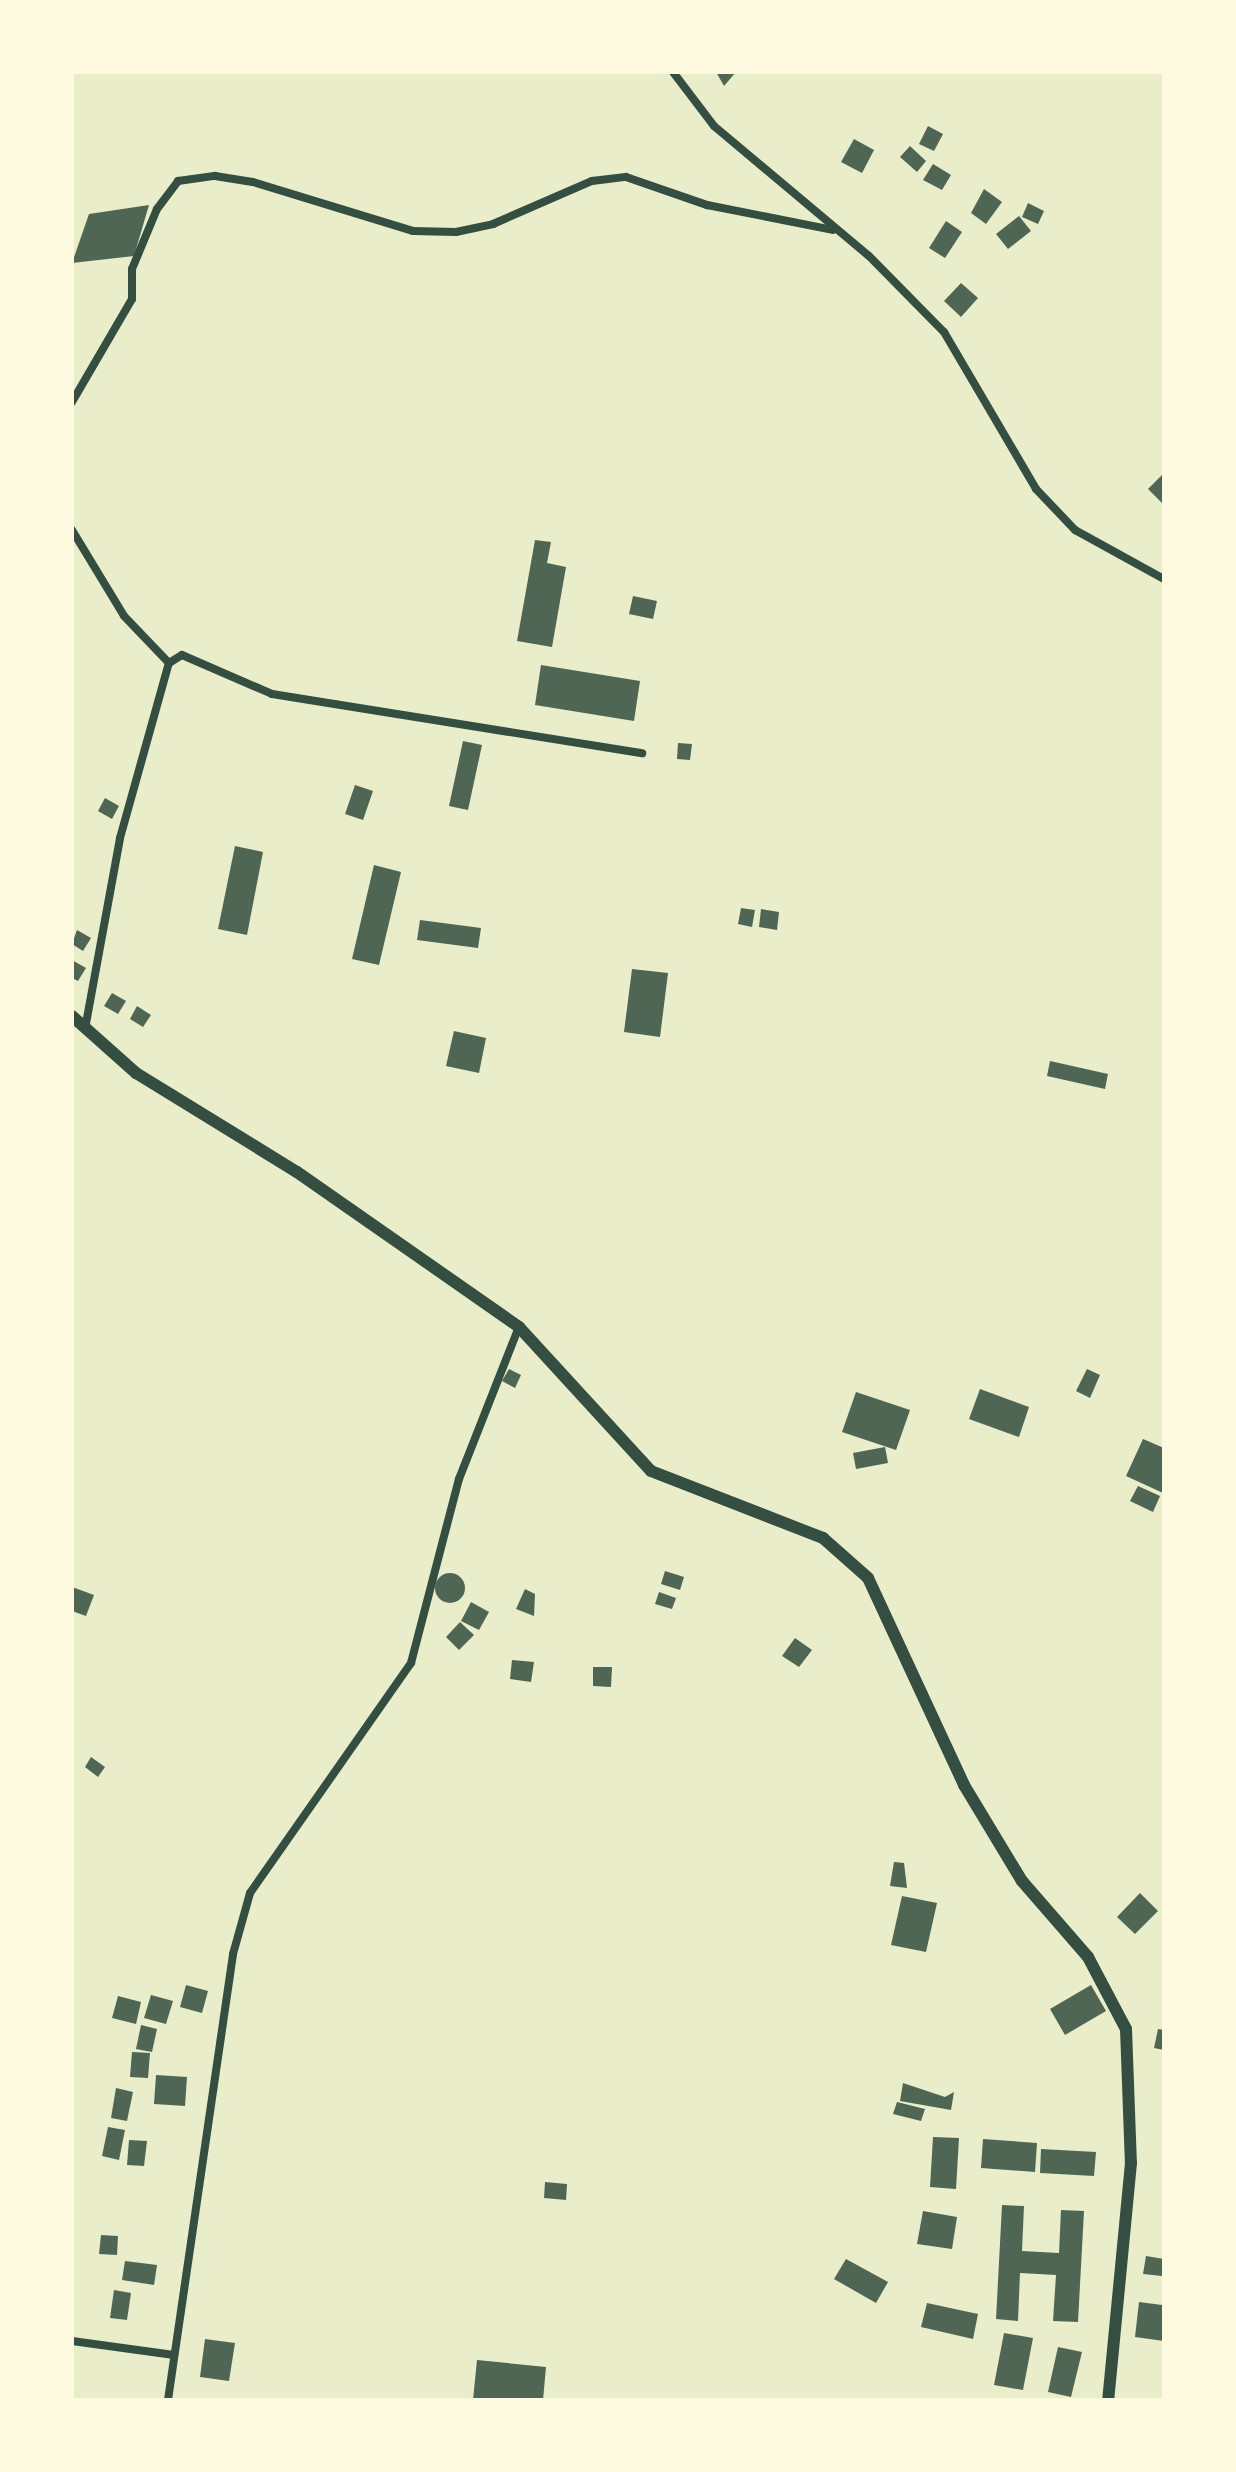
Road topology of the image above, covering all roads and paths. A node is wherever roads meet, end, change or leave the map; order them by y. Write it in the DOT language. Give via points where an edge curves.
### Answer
graph roads {
  1 [pos="673,72"];
  2 [pos="833,230"];
  3 [pos="72,402"];
  4 [pos="72,530"];
  5 [pos="1164,579"];
  6 [pos="169,663"];
  7 [pos="642,753"];
  8 [pos="72,1016"];
  9 [pos="85,1030"];
  10 [pos="519,1327"];
  11 [pos="72,2341"];
  12 [pos="174,2355"];
  13 [pos="168,2400"];
  14 [pos="1108,2400"];
  1 -- 2 [label="street" via="714,126"];
  2 -- 3 [label="street" via="707,205 626,177 592,181 493,224 456,232 413,231 253,182 215,176 178,181 157,209 132,269 132,299"];
  2 -- 5 [label="street" via="944,332 1036,489 1075,530"];
  4 -- 6 [label="street" via="124,616"];
  6 -- 7 [label="street" via="182,655 272,694"];
  6 -- 9 [label="street" via="120,838"];
  8 -- 9 [label="street"];
  9 -- 10 [label="street" via="136,1073 297,1172"];
  10 -- 12 [label="street" via="459,1479 421,1602 411,1663 250,1893 233,1954"];
  10 -- 14 [label="street" via="651,1471 823,1538 868,1578 964,1785 1022,1881 1088,1957 1126,2029 1132,2079"];
  11 -- 12 [label="street"];
  12 -- 13 [label="street"];
}
